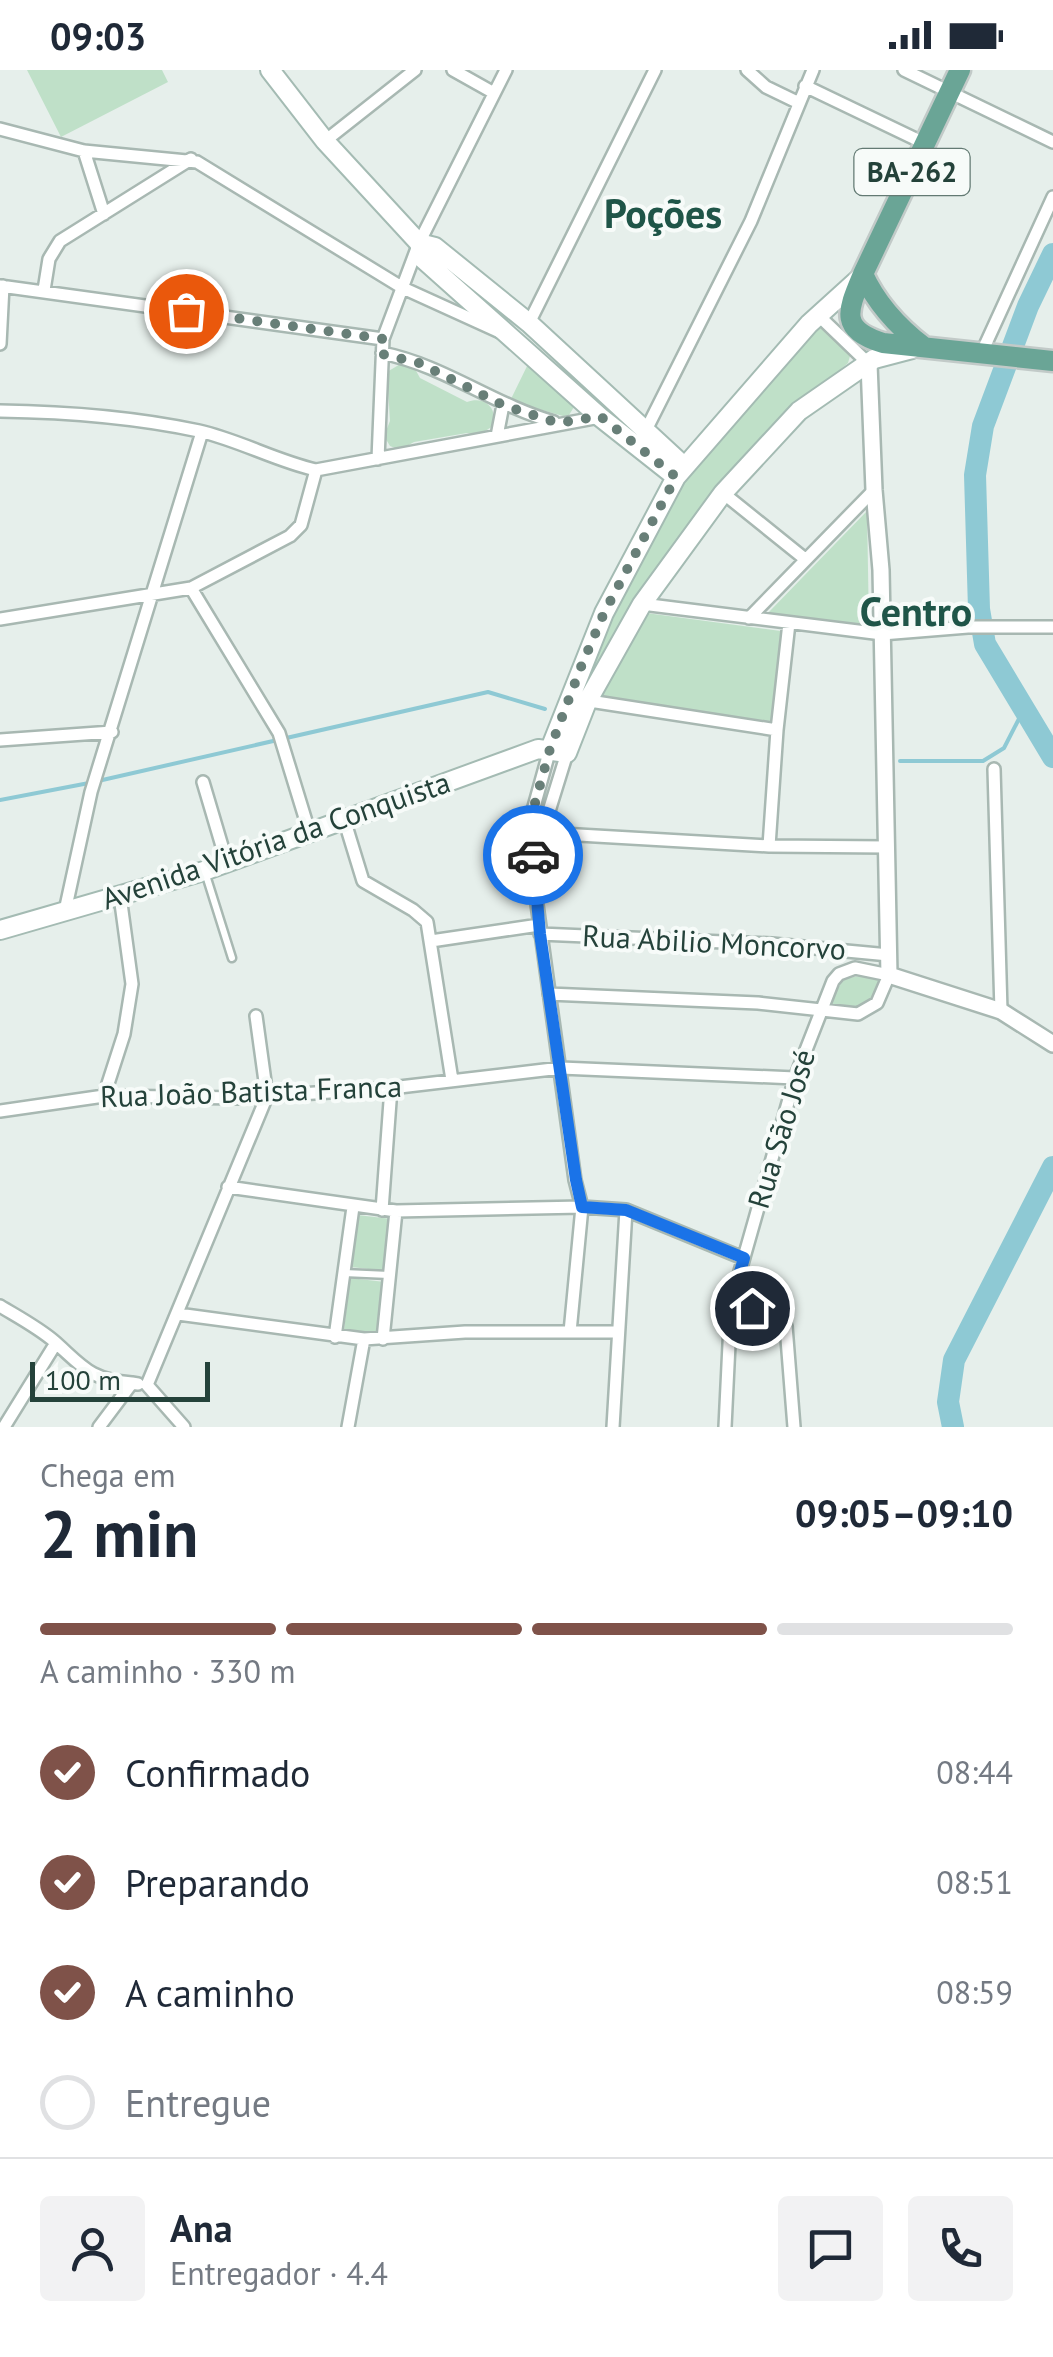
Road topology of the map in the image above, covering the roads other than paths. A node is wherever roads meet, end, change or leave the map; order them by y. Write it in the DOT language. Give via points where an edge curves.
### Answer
graph roads {
  1 [pos="270,70"];
  2 [pos="414,70"];
  3 [pos="453,70"];
  4 [pos="506,70"];
  5 [pos="656,70"];
  6 [pos="747,70"];
  7 [pos="813,70"];
  8 [pos="904,70"];
  9 [pos="960,70"];
  10 [pos="805,86"];
  11 [pos="494,93"];
  12 [pos="949,93"];
  13 [pos="797,102"];
  14 [pos="0,130"];
  15 [pos="325,141"];
  16 [pos="1053,142"];
  17 [pos="926,144"];
  18 [pos="84,151"];
  19 [pos="191,160"];
  20 [pos="1053,197"];
  21 [pos="104,214"];
  22 [pos="419,243"];
  23 [pos="863,274"];
  24 [pos="2,286"];
  25 [pos="403,288"];
  26 [pos="44,290"];
  27 [pos="850,307"];
  28 [pos="821,313"];
  29 [pos="887,313"];
  30 [pos="529,323"];
  31 [pos="514,338"];
  32 [pos="383,339"];
  33 [pos="0,344"];
  34 [pos="924,347"];
  35 [pos="990,353"];
  36 [pos="382,354"];
  37 [pos="881,354"];
  38 [pos="1053,361"];
  39 [pos="0,396"];
  40 [pos="503,405"];
  41 [pos="1,410"];
  42 [pos="600,416"];
  43 [pos="560,423"];
  44 [pos="646,428"];
  45 [pos="202,432"];
  46 [pos="497,436"];
  47 [pos="378,460"];
  48 [pos="316,470"];
  49 [pos="680,471"];
  50 [pos="874,490"];
  51 [pos="723,493"];
  52 [pos="805,559"];
  53 [pos="191,588"];
  54 [pos="154,592"];
  55 [pos="642,604"];
  56 [pos="750,618"];
  57 [pos="0,619"];
  58 [pos="790,623"];
  59 [pos="1053,627"];
  60 [pos="882,634"];
  61 [pos="578,698"];
  62 [pos="778,730"];
  63 [pos="112,732"];
  64 [pos="0,740"];
  65 [pos="559,751"];
  66 [pos="994,768"];
  67 [pos="203,782"];
  68 [pos="344,819"];
  69 [pos="309,831"];
  70 [pos="527,832"];
  71 [pos="542,834"];
  72 [pos="769,846"];
  73 [pos="888,847"];
  74 [pos="532,854"];
  75 [pos="227,863"];
  76 [pos="204,871"];
  77 [pos="120,896"];
  78 [pos="65,911"];
  79 [pos="0,930"];
  80 [pos="539,930"];
  81 [pos="431,941"];
  82 [pos="889,955"];
  83 [pos="232,958"];
  84 [pos="889,975"];
  85 [pos="549,994"];
  86 [pos="820,1010"];
  87 [pos="1001,1011"];
  88 [pos="256,1016"];
  89 [pos="1053,1044"];
  90 [pos="561,1068"];
  91 [pos="796,1078"];
  92 [pos="452,1080"];
  93 [pos="391,1088"];
  94 [pos="104,1096"];
  95 [pos="267,1096"];
  96 [pos="0,1110"];
  97 [pos="228,1188"];
  98 [pos="353,1207"];
  99 [pos="582,1207"];
  100 [pos="382,1210"];
  101 [pos="626,1210"];
  102 [pos="396,1211"];
  103 [pos="744,1258"];
  104 [pos="344,1272"];
  105 [pos="390,1276"];
  106 [pos="731,1303"];
  107 [pos="0,1306"];
  108 [pos="178,1314"];
  109 [pos="570,1332"];
  110 [pos="618,1332"];
  111 [pos="335,1337"];
  112 [pos="364,1339"];
  113 [pos="384,1340"];
  114 [pos="56,1343"];
  115 [pos="132,1384"];
  116 [pos="147,1386"];
  117 [pos="4,1422"];
  118 [pos="183,1426"];
  119 [pos="98,1427"];
  120 [pos="348,1427"];
  121 [pos="613,1427"];
  122 [pos="725,1427"];
  123 [pos="794,1427"];
  1 -- 15 [label="main road"];
  2 -- 15 [label="street"];
  3 -- 11 [label="street"];
  4 -- 11 [label="street"];
  5 -- 30 [label="street"];
  6 -- 13 [label="street"];
  7 -- 10 [label="street"];
  8 -- 12 [label="street"];
  9 -- 12 [label="main road, BA-262"];
  10 -- 13 [label="street"];
  10 -- 17 [label="street"];
  11 -- 22 [label="street"];
  12 -- 16 [label="street"];
  12 -- 17 [label="main road, BA-262"];
  13 -- 44 [label="street" via="751,221"];
  14 -- 18 [label="street"];
  15 -- 22 [label="main road"];
  17 -- 23 [label="main road, BA-262"];
  18 -- 19 [label="street"];
  18 -- 21 [label="street"];
  19 -- 21 [label="street"];
  19 -- 25 [label="street"];
  20 -- 35 [label="street"];
  21 -- 26 [label="street" via="53,249"];
  22 -- 25 [label="street"];
  22 -- 30 [label="main road" via="435,247"];
  22 -- 31 [label="main road" via="424,259"];
  23 -- 27 [label="main road"];
  23 -- 28 [label="main road"];
  23 -- 29 [label="main road"];
  24 -- 26 [label="street"];
  24 -- 33 [label="street"];
  25 -- 31 [label="street"];
  25 -- 32 [label="street"];
  26 -- 32 [label="street"];
  27 -- 28 [label="main road"];
  27 -- 29 [label="main road"];
  27 -- 37 [label="main road" via="856,330"];
  28 -- 37 [label="street"];
  28 -- 49 [label="main road"];
  29 -- 34 [label="main road"];
  29 -- 37 [label="main road"];
  30 -- 44 [label="main road"];
  31 -- 42 [label="main road"];
  32 -- 36 [label="street"];
  34 -- 35 [label="main road"];
  34 -- 37 [label="main road"];
  35 -- 38 [label="main road"];
  36 -- 40 [label="street" via="419,363"];
  36 -- 47 [label="street"];
  37 -- 50 [label="street"];
  37 -- 51 [label="main road" via="799,411"];
  39 -- 41 [label="street"];
  40 -- 43 [label="street"];
  40 -- 46 [label="street"];
  41 -- 45 [label="street" via="80,412"];
  42 -- 43 [label="street"];
  42 -- 49 [label="main road"];
  43 -- 46 [label="street"];
  44 -- 49 [label="main road"];
  45 -- 48 [label="street"];
  45 -- 54 [label="street"];
  46 -- 47 [label="street"];
  47 -- 48 [label="street"];
  48 -- 53 [label="street" via="301,525 290,536"];
  49 -- 61 [label="main road" via="604,613"];
  50 -- 52 [label="street"];
  50 -- 60 [label="street"];
  51 -- 52 [label="street"];
  51 -- 55 [label="main road"];
  52 -- 56 [label="street"];
  53 -- 54 [label="street"];
  53 -- 69 [label="street" via="279,733"];
  54 -- 57 [label="street"];
  54 -- 63 [label="street"];
  55 -- 56 [label="street"];
  55 -- 61 [label="main road"];
  56 -- 58 [label="street"];
  58 -- 60 [label="street"];
  58 -- 62 [label="street"];
  59 -- 60 [label="street"];
  60 -- 73 [label="street"];
  61 -- 62 [label="street"];
  61 -- 65 [label="main road"];
  62 -- 72 [label="street"];
  63 -- 64 [label="street"];
  63 -- 78 [label="street" via="91,792"];
  65 -- 68 [label="main road, Avenida Vitória da Conquista" via="538,750"];
  65 -- 70 [label="street"];
  65 -- 71 [label="street"];
  66 -- 87 [label="street"];
  67 -- 75 [label="street"];
  68 -- 69 [label="main road, Avenida Vitória da Conquista"];
  68 -- 81 [label="street" via="363,881 421,916"];
  69 -- 75 [label="main road, Avenida Vitória da Conquista"];
  70 -- 71 [label="street"];
  70 -- 74 [label="street"];
  71 -- 72 [label="street"];
  71 -- 74 [label="street"];
  72 -- 73 [label="street"];
  73 -- 82 [label="street"];
  74 -- 80 [label="street"];
  75 -- 76 [label="main road, Avenida Vitória da Conquista"];
  76 -- 77 [label="main road, Avenida Vitória da Conquista"];
  76 -- 83 [label="lane"];
  77 -- 78 [label="main road, Avenida Vitória da Conquista"];
  77 -- 94 [label="street" via="132,984"];
  78 -- 79 [label="main road, Avenida Vitória da Conquista"];
  80 -- 81 [label="street, Rua Abilio Moncorvo"];
  80 -- 82 [label="street, Rua Abilio Moncorvo"];
  80 -- 85 [label="street"];
  81 -- 92 [label="street"];
  82 -- 84 [label="street"];
  84 -- 86 [label="street" via="868,1010"];
  84 -- 86 [label="street, Rua São José" via="846,970 832,981"];
  84 -- 87 [label="street"];
  85 -- 86 [label="street"];
  85 -- 90 [label="street"];
  86 -- 91 [label="street, Rua São José"];
  87 -- 89 [label="street"];
  88 -- 95 [label="street"];
  90 -- 91 [label="street, Rua João Batista Franca"];
  90 -- 92 [label="street, Rua João Batista Franca"];
  90 -- 99 [label="street"];
  91 -- 103 [label="street, Rua São José"];
  92 -- 93 [label="street, Rua João Batista Franca"];
  93 -- 95 [label="street, Rua João Batista Franca"];
  93 -- 100 [label="street"];
  94 -- 95 [label="street, Rua João Batista Franca"];
  94 -- 96 [label="street, Rua João Batista Franca"];
  95 -- 97 [label="street"];
  97 -- 98 [label="street"];
  97 -- 108 [label="street"];
  98 -- 100 [label="street"];
  98 -- 104 [label="street"];
  99 -- 101 [label="street"];
  99 -- 102 [label="street"];
  99 -- 109 [label="street"];
  100 -- 102 [label="street"];
  101 -- 103 [label="street"];
  101 -- 110 [label="street"];
  102 -- 105 [label="street"];
  103 -- 106 [label="street, Rua São José"];
  104 -- 105 [label="lane"];
  104 -- 111 [label="street"];
  105 -- 113 [label="street"];
  106 -- 122 [label="street, Rua São José"];
  106 -- 123 [label="street" via="773,1314 786,1326"];
  107 -- 114 [label="street"];
  108 -- 111 [label="street"];
  108 -- 116 [label="street"];
  109 -- 110 [label="street"];
  109 -- 113 [label="street"];
  110 -- 121 [label="street"];
  111 -- 112 [label="street"];
  112 -- 113 [label="street"];
  112 -- 120 [label="street"];
  114 -- 115 [label="street" via="88,1372"];
  114 -- 117 [label="street"];
  115 -- 116 [label="street"];
  115 -- 119 [label="street"];
  116 -- 118 [label="street"];
}
